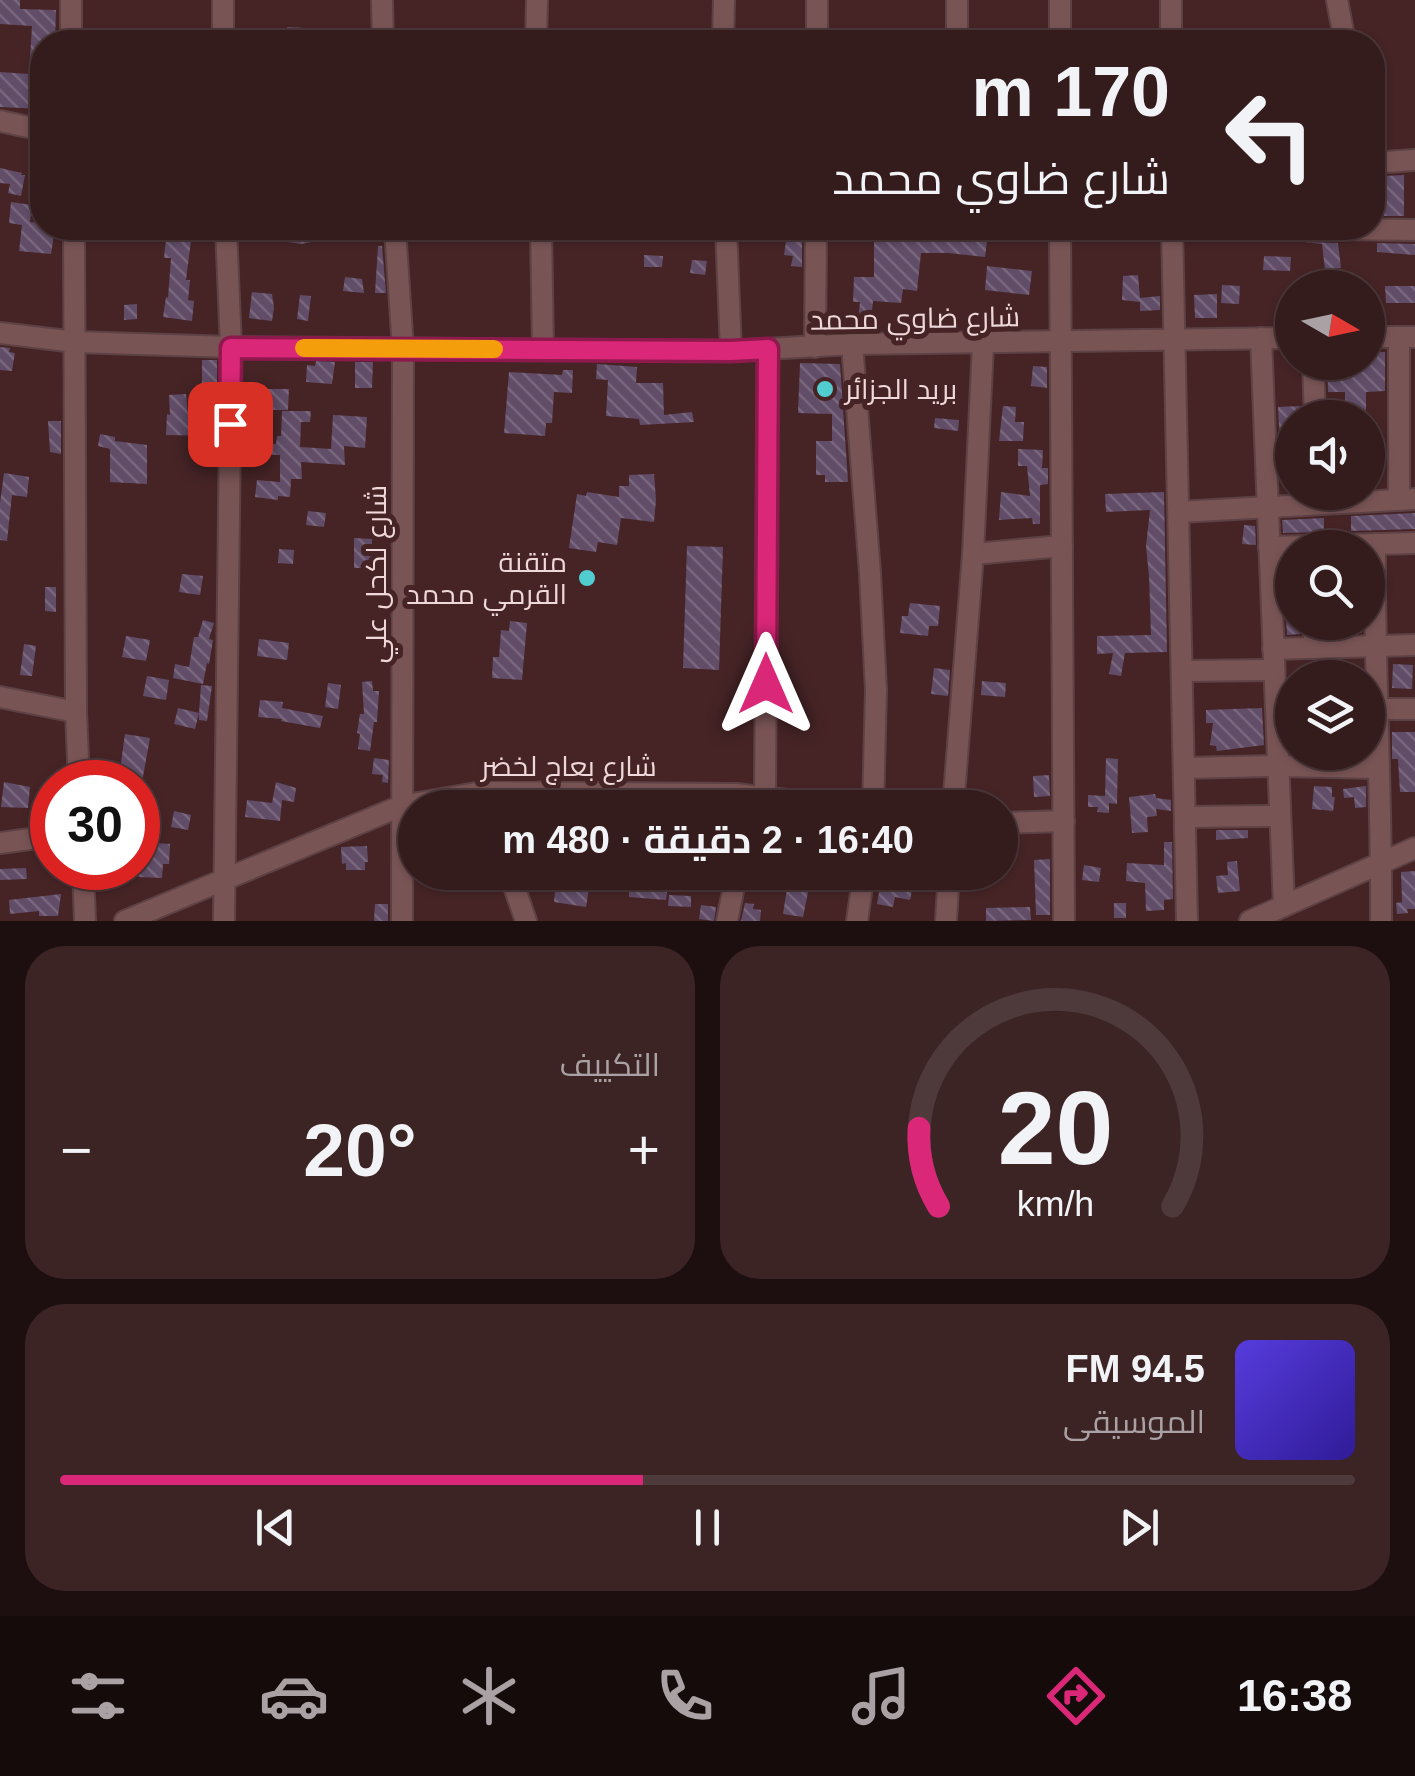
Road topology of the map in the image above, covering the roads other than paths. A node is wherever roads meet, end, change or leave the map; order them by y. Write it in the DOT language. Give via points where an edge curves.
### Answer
graph roads {
  1 [pos="71,0"];
  2 [pos="223,0"];
  3 [pos="382,0"];
  4 [pos="537,0"];
  5 [pos="724,0"];
  6 [pos="817,0"];
  7 [pos="957,0"];
  8 [pos="1060,0"];
  9 [pos="1171,0"];
  10 [pos="1338,0"];
  11 [pos="71,30"];
  12 [pos="223,30"];
  13 [pos="383,30"];
  14 [pos="536,30"];
  15 [pos="723,30"];
  16 [pos="817,30"];
  17 [pos="957,30"];
  18 [pos="1060,30"];
  19 [pos="1171,30"];
  20 [pos="1343,30"];
  21 [pos="0,121"];
  22 [pos="30,127"];
  23 [pos="1415,160"];
  24 [pos="1385,162"];
  25 [pos="1385,229"];
  26 [pos="1415,230"];
  27 [pos="74,240"];
  28 [pos="226,240"];
  29 [pos="396,240"];
  30 [pos="541,240"];
  31 [pos="726,240"];
  32 [pos="816,240"];
  33 [pos="1060,240"];
  34 [pos="1172,240"];
  35 [pos="0,333"];
  36 [pos="1407,337"];
  37 [pos="1261,338"];
  38 [pos="1275,338"];
  39 [pos="1175,340"];
  40 [pos="76,342"];
  41 [pos="1061,342"];
  42 [pos="852,344"];
  43 [pos="983,344"];
  44 [pos="816,346"];
  45 [pos="231,348"];
  46 [pos="403,349"];
  47 [pos="768,349"];
  48 [pos="543,350"];
  49 [pos="731,351"];
  50 [pos="1407,499"];
  51 [pos="1275,505"];
  52 [pos="1268,506"];
  53 [pos="1178,512"];
  54 [pos="1415,543"];
  55 [pos="1385,544"];
  56 [pos="1062,546"];
  57 [pos="1269,548"];
  58 [pos="1275,548"];
  59 [pos="974,554"];
  60 [pos="1314,640"];
  61 [pos="1374,640"];
  62 [pos="1415,645"];
  63 [pos="1374,646"];
  64 [pos="1314,648"];
  65 [pos="1274,659"];
  66 [pos="1374,660"];
  67 [pos="1275,664"];
  68 [pos="1182,671"];
  69 [pos="0,697"];
  70 [pos="1385,709"];
  71 [pos="1415,709"];
  72 [pos="76,712"];
  73 [pos="78,760"];
  74 [pos="1275,766"];
  75 [pos="1184,768"];
  76 [pos="1277,770"];
  77 [pos="1378,770"];
  78 [pos="402,790"];
  79 [pos="755,790"];
  80 [pos="873,790"];
  81 [pos="955,790"];
  82 [pos="398,807"];
  83 [pos="1280,816"];
  84 [pos="1185,817"];
  85 [pos="1064,821"];
  86 [pos="1018,822"];
  87 [pos="30,839"];
  88 [pos="0,843"];
  89 [pos="1415,848"];
  90 [pos="1382,863"];
  91 [pos="225,879"];
  92 [pos="83,890"];
  93 [pos="402,890"];
  94 [pos="515,890"];
  95 [pos="734,890"];
  96 [pos="861,890"];
  97 [pos="948,890"];
  98 [pos="1284,906"];
  99 [pos="1190,917"];
  100 [pos="85,921"];
  101 [pos="125,921"];
  102 [pos="224,921"];
  103 [pos="402,921"];
  104 [pos="526,921"];
  105 [pos="728,921"];
  106 [pos="857,921"];
  107 [pos="946,921"];
  108 [pos="1064,921"];
  109 [pos="1250,921"];
  110 [pos="1381,921"];
  1 -- 11 [label="street"];
  2 -- 12 [label="street"];
  3 -- 13 [label="street"];
  4 -- 14 [label="street"];
  5 -- 15 [label="street"];
  6 -- 16 [label="street"];
  7 -- 17 [label="street"];
  8 -- 18 [label="street"];
  9 -- 19 [label="street"];
  10 -- 20 [label="street"];
  21 -- 22 [label="street"];
  23 -- 24 [label="street"];
  25 -- 26 [label="street"];
  27 -- 40 [label="street"];
  28 -- 45 [label="street"];
  29 -- 46 [label="street, شارع لكحل علي"];
  30 -- 48 [label="street"];
  31 -- 49 [label="street"];
  32 -- 44 [label="street"];
  33 -- 41 [label="street"];
  34 -- 39 [label="street"];
  35 -- 40 [label="street, شارع ضاوي محمد"];
  36 -- 50 [label="street"];
  37 -- 38 [label="street, شارع ضاوي محمد"];
  37 -- 39 [label="street, شارع ضاوي محمد"];
  37 -- 52 [label="street"];
  39 -- 41 [label="street, شارع ضاوي محمد"];
  39 -- 53 [label="street"];
  40 -- 45 [label="street, شارع ضاوي محمد"];
  40 -- 72 [label="street"];
  41 -- 43 [label="street, شارع ضاوي محمد"];
  41 -- 56 [label="street"];
  42 -- 43 [label="street, شارع ضاوي محمد"];
  42 -- 44 [label="street, شارع ضاوي محمد"];
  42 -- 80 [label="street" via="876,690"];
  43 -- 59 [label="street"];
  44 -- 47 [label="street, شارع ضاوي محمد"];
  45 -- 46 [label="street, شارع ضاوي محمد"];
  45 -- 91 [label="street"];
  46 -- 48 [label="street, شارع ضاوي محمد"];
  46 -- 78 [label="street, شارع لكحل علي"];
  47 -- 49 [label="street, شارع ضاوي محمد"];
  47 -- 79 [label="street"];
  48 -- 49 [label="street, شارع ضاوي محمد"];
  51 -- 52 [label="street"];
  52 -- 53 [label="street"];
  52 -- 57 [label="street"];
  53 -- 68 [label="street"];
  54 -- 55 [label="street"];
  56 -- 59 [label="street"];
  56 -- 85 [label="street"];
  57 -- 58 [label="street"];
  57 -- 65 [label="street"];
  59 -- 81 [label="street"];
  60 -- 64 [label="street"];
  61 -- 63 [label="street"];
  62 -- 63 [label="street"];
  63 -- 64 [label="street"];
  63 -- 66 [label="street"];
  64 -- 65 [label="street"];
  65 -- 67 [label="street"];
  65 -- 68 [label="street"];
  68 -- 75 [label="street"];
  69 -- 72 [label="street"];
  70 -- 71 [label="street"];
  72 -- 73 [label="street"];
  74 -- 75 [label="street"];
  75 -- 84 [label="street"];
  76 -- 83 [label="street"];
  77 -- 90 [label="street"];
  82 -- 91 [label="street, شارع بعاج لخضر"];
  83 -- 84 [label="street"];
  83 -- 98 [label="street"];
  84 -- 99 [label="street"];
  85 -- 86 [label="street"];
  85 -- 108 [label="street"];
  87 -- 88 [label="street"];
  89 -- 90 [label="street"];
  90 -- 98 [label="street"];
  90 -- 110 [label="street"];
  91 -- 101 [label="street, شارع بعاج لخضر"];
  91 -- 102 [label="street"];
  92 -- 100 [label="street"];
  93 -- 103 [label="street, شارع لكحل علي"];
  94 -- 104 [label="street"];
  95 -- 105 [label="street"];
  96 -- 106 [label="street"];
  97 -- 107 [label="street"];
  98 -- 109 [label="street"];
}
